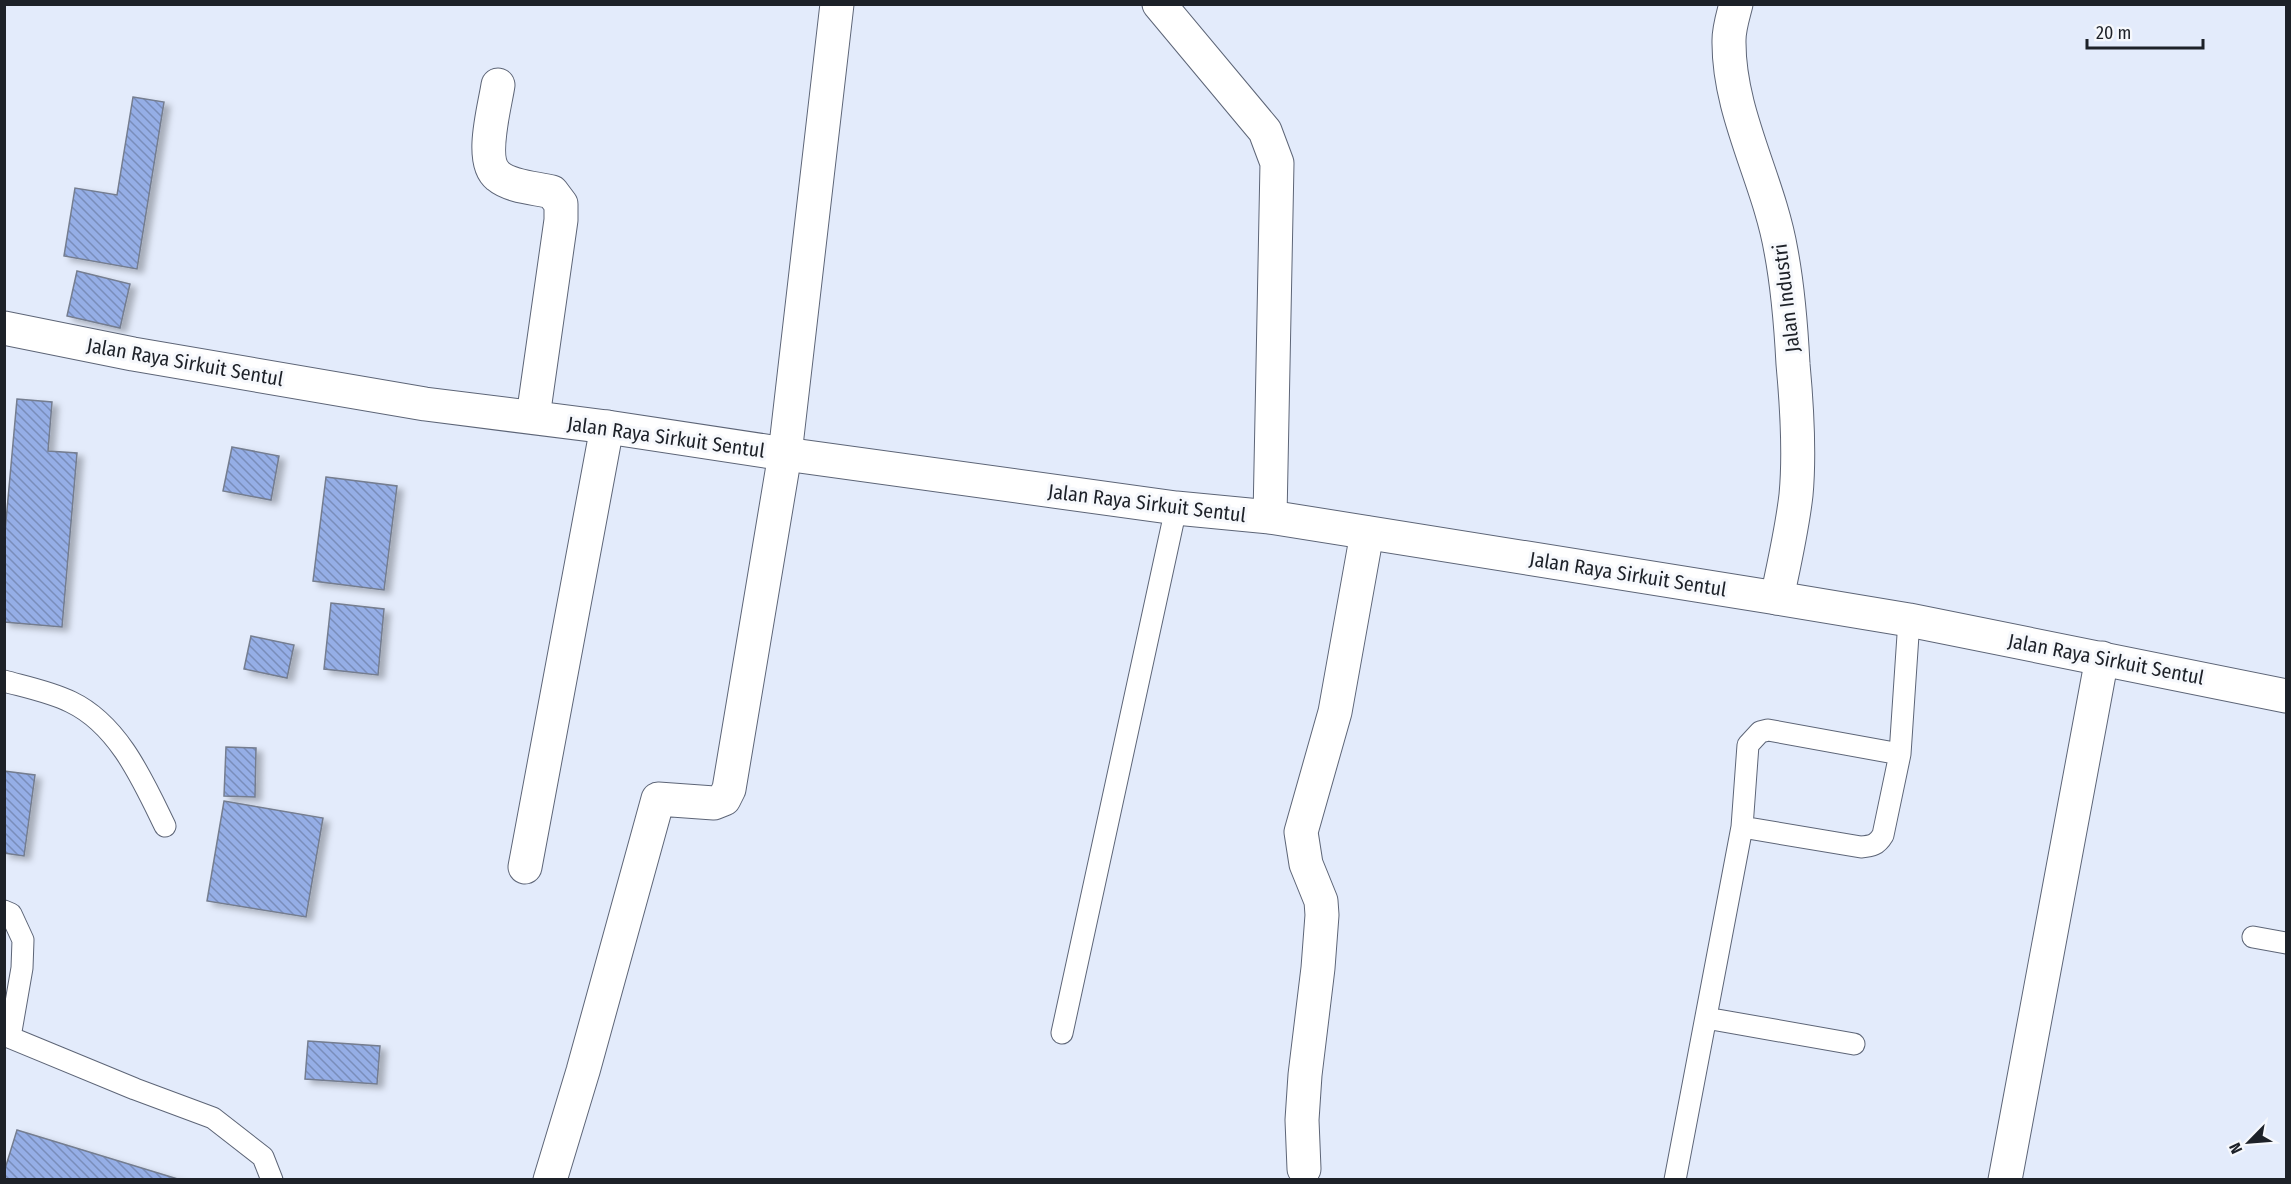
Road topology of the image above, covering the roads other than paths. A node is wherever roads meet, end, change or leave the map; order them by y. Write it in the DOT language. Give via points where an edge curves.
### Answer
graph roads {
  1 [pos="837,4"];
  2 [pos="1159,4"];
  3 [pos="1736,4"];
  4 [pos="498,85"];
  5 [pos="4,328"];
  6 [pos="533,417"];
  7 [pos="607,427"];
  8 [pos="785,454"];
  9 [pos="1176,508"];
  10 [pos="1270,517"];
  11 [pos="1367,533"];
  12 [pos="1777,598"];
  13 [pos="1909,620"];
  14 [pos="2102,658"];
  15 [pos="4,681"];
  16 [pos="2286,696"];
  17 [pos="1900,754"];
  18 [pos="165,826"];
  19 [pos="1742,827"];
  20 [pos="525,867"];
  21 [pos="4,911"];
  22 [pos="2253,937"];
  23 [pos="2286,943"];
  24 [pos="1706,1018"];
  25 [pos="1062,1033"];
  26 [pos="7,1036"];
  27 [pos="1854,1044"];
  28 [pos="1304,1169"];
  29 [pos="272,1179"];
  30 [pos="550,1179"];
  31 [pos="1675,1179"];
  32 [pos="2005,1179"];
  1 -- 8 [label="street"];
  2 -- 10 [label="street" via="1265,131 1277,163"];
  3 -- 12 [label="street, Jalan Industri" via="1728,38 1731,72 1781,251 1796,392 1796,495"];
  4 -- 6 [label="street" via="488,148 491,166 498,176 512,183 552,192 561,204"];
  5 -- 6 [label="street, Jalan Raya Sirkuit Sentul" via="414,402"];
  6 -- 7 [label="street, Jalan Raya Sirkuit Sentul"];
  7 -- 8 [label="street, Jalan Raya Sirkuit Sentul"];
  7 -- 20 [label="street"];
  8 -- 9 [label="street, Jalan Raya Sirkuit Sentul"];
  8 -- 30 [label="street" via="729,789 724,799 714,803 658,799"];
  9 -- 10 [label="street, Jalan Raya Sirkuit Sentul"];
  9 -- 25 [label="lane"];
  10 -- 11 [label="street, Jalan Raya Sirkuit Sentul"];
  11 -- 12 [label="street, Jalan Raya Sirkuit Sentul"];
  11 -- 28 [label="street" via="1335,712 1301,832 1306,864 1321,901 1322,915 1305,1075"];
  12 -- 13 [label="street, Jalan Raya Sirkuit Sentul"];
  13 -- 14 [label="street, Jalan Raya Sirkuit Sentul"];
  13 -- 17 [label="lane"];
  14 -- 16 [label="street, Jalan Raya Sirkuit Sentul"];
  14 -- 32 [label="street"];
  15 -- 18 [label="lane" via="71,702 94,718 114,737 142,779"];
  17 -- 19 [label="lane" via="1883,835 1872,846"];
  17 -- 19 [label="lane" via="1768,730 1760,732 1748,745"];
  19 -- 24 [label="lane"];
  21 -- 26 [label="lane" via="11,914 23,940 22,968"];
  22 -- 23 [label="lane"];
  24 -- 27 [label="lane"];
  24 -- 31 [label="lane"];
  26 -- 29 [label="lane" via="213,1118 263,1157"];
}
